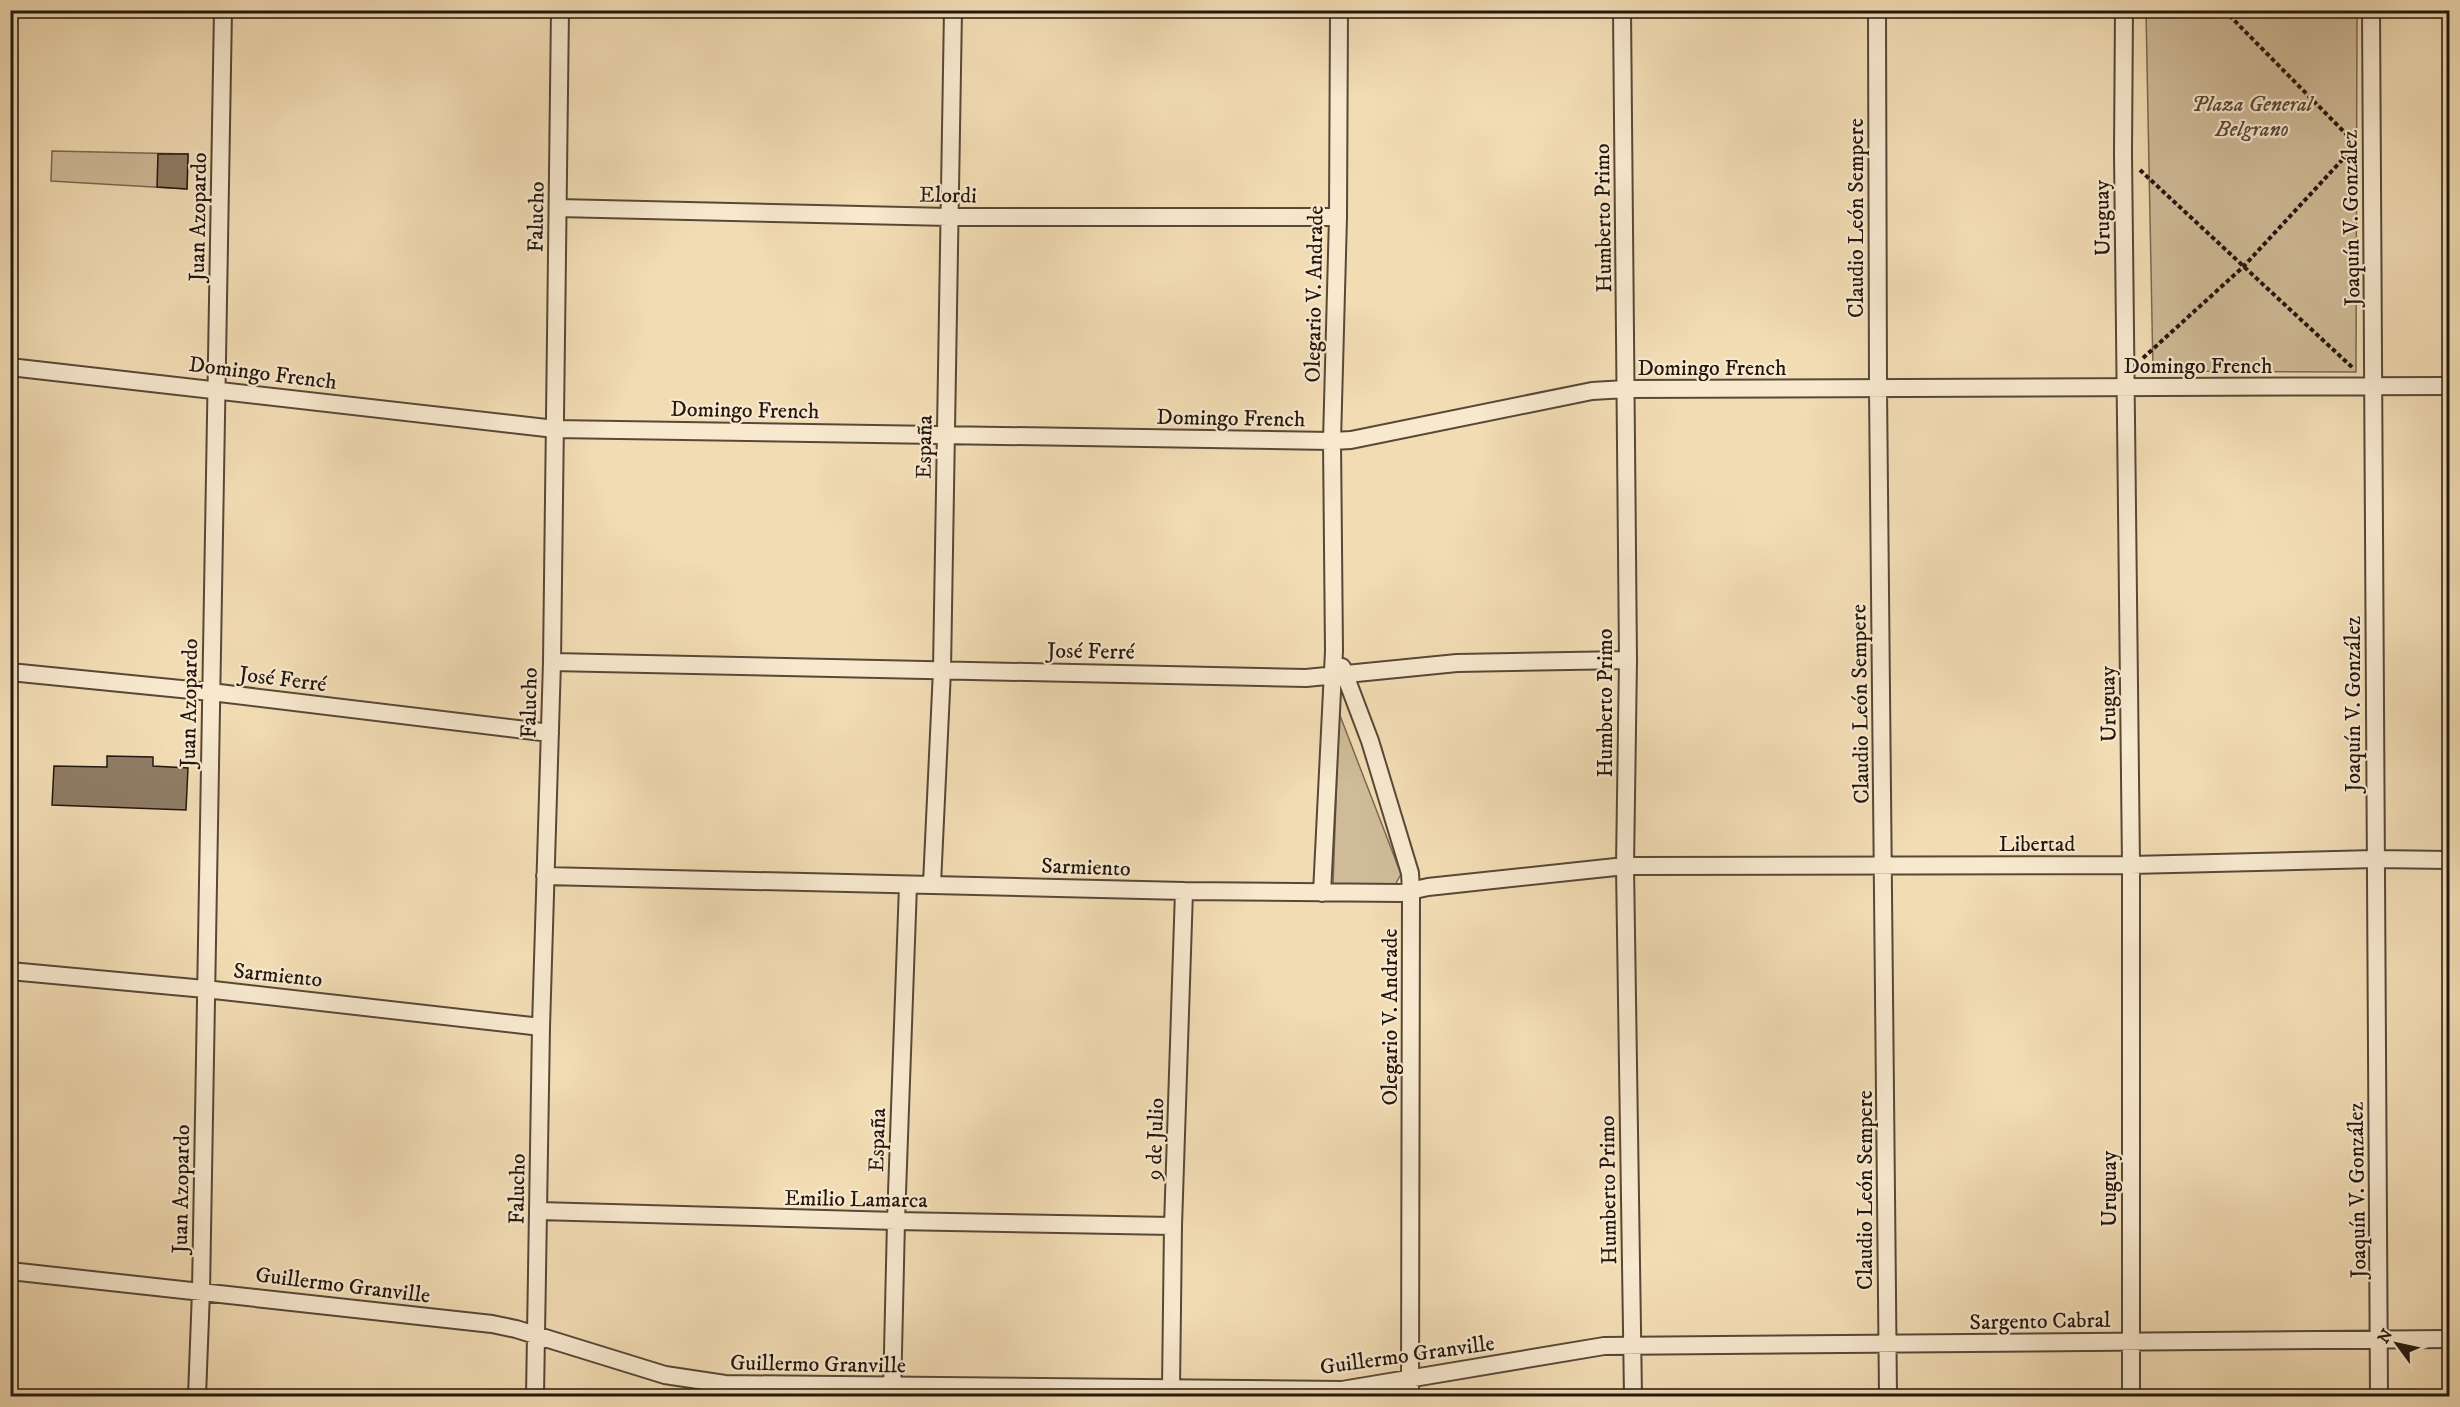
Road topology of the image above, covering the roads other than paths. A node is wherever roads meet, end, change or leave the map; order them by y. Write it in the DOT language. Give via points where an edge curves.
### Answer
graph roads {
  1 [pos="223,10"];
  2 [pos="560,10"];
  3 [pos="953,10"];
  4 [pos="1339,10"];
  5 [pos="1622,10"];
  6 [pos="1877,10"];
  7 [pos="2124,10"];
  8 [pos="2371,10"];
  9 [pos="558,208"];
  10 [pos="949,217"];
  11 [pos="1338,217"];
  12 [pos="10,367"];
  13 [pos="2125,381"];
  14 [pos="2450,387"];
  15 [pos="2375,388"];
  16 [pos="217,389"];
  17 [pos="1626,389"];
  18 [pos="1878,389"];
  19 [pos="555,429"];
  20 [pos="946,436"];
  21 [pos="1332,441"];
  22 [pos="1628,660"];
  23 [pos="552,662"];
  24 [pos="942,670"];
  25 [pos="10,672"];
  26 [pos="1338,676"];
  27 [pos="211,692"];
  28 [pos="550,733"];
  29 [pos="2375,859"];
  30 [pos="2450,860"];
  31 [pos="1884,865"];
  32 [pos="2131,865"];
  33 [pos="1625,866"];
  34 [pos="545,876"];
  35 [pos="932,884"];
  36 [pos="908,885"];
  37 [pos="1184,891"];
  38 [pos="1411,891"];
  39 [pos="1322,893"];
  40 [pos="10,971"];
  41 [pos="205,989"];
  42 [pos="541,1027"];
  43 [pos="539,1211"];
  44 [pos="896,1221"];
  45 [pos="1173,1226"];
  46 [pos="10,1271"];
  47 [pos="201,1291"];
  48 [pos="536,1335"];
  49 [pos="2450,1339"];
  50 [pos="2380,1340"];
  51 [pos="2131,1341"];
  52 [pos="1887,1345"];
  53 [pos="1632,1346"];
  54 [pos="1410,1379"];
  55 [pos="1171,1388"];
  56 [pos="892,1392"];
  57 [pos="197,1396"];
  58 [pos="535,1396"];
  59 [pos="1410,1396"];
  60 [pos="1632,1396"];
  61 [pos="1888,1396"];
  62 [pos="2131,1396"];
  63 [pos="2379,1396"];
  1 -- 16 [label="street, Juan Azopardo"];
  2 -- 9 [label="street, Falucho"];
  3 -- 10 [label="street, España"];
  4 -- 11 [label="street, Olegario V. Andrade"];
  5 -- 17 [label="street, Humberto Primo"];
  6 -- 18 [label="street, Claudio León Sempere"];
  7 -- 13 [label="street, Uruguay"];
  8 -- 15 [label="street, Joaquín V. González"];
  9 -- 10 [label="street, Elordi"];
  9 -- 19 [label="street, Falucho"];
  10 -- 11 [label="street, Elordi"];
  10 -- 20 [label="street, España"];
  11 -- 21 [label="street, Olegario V. Andrade"];
  12 -- 16 [label="street, Domingo French"];
  13 -- 15 [label="street, Domingo French"];
  13 -- 18 [label="street, Domingo French"];
  13 -- 32 [label="street, Uruguay"];
  14 -- 15 [label="street, Domingo French"];
  15 -- 29 [label="street, Joaquín V. González"];
  16 -- 19 [label="street, Domingo French"];
  16 -- 27 [label="street, Juan Azopardo"];
  17 -- 18 [label="street, Domingo French"];
  17 -- 21 [label="street, Domingo French" via="1592,391"];
  17 -- 22 [label="street, Humberto Primo"];
  18 -- 31 [label="street, Claudio León Sempere"];
  19 -- 20 [label="street, Domingo French"];
  19 -- 23 [label="street, Falucho"];
  20 -- 21 [label="street, Domingo French"];
  20 -- 24 [label="street, España"];
  21 -- 26 [label="street, Olegario V. Andrade" via="1334,651"];
  22 -- 26 [label="street, José Ferré" via="1457,663"];
  22 -- 33 [label="street, Humberto Primo"];
  23 -- 24 [label="street, José Ferré"];
  23 -- 28 [label="street, Falucho"];
  24 -- 26 [label="street, José Ferré"];
  24 -- 35 [label="street, España"];
  25 -- 27 [label="street, José Ferré"];
  26 -- 38 [label="street, Olegario V. Andrade" via="1386,796 1410,873"];
  26 -- 39 [label="street, Olegario V. Andrade"];
  27 -- 28 [label="street, José Ferré"];
  27 -- 41 [label="street, Juan Azopardo"];
  28 -- 34 [label="street, Falucho"];
  29 -- 30 [label="street, Libertad"];
  29 -- 32 [label="street, Libertad"];
  29 -- 50 [label="street, Joaquín V. González"];
  31 -- 32 [label="street, Libertad"];
  31 -- 33 [label="street, Libertad"];
  31 -- 52 [label="street, Claudio León Sempere"];
  32 -- 51 [label="street, Uruguay"];
  33 -- 38 [label="street, Sarmiento"];
  33 -- 53 [label="street, Humberto Primo"];
  34 -- 36 [label="street, Sarmiento"];
  34 -- 42 [label="street, Falucho"];
  35 -- 36 [label="street, Sarmiento"];
  35 -- 37 [label="street, Sarmiento"];
  36 -- 44 [label="street, España"];
  37 -- 39 [label="street, Sarmiento"];
  37 -- 45 [label="street, 9 de Julio"];
  38 -- 39 [label="street, Sarmiento"];
  38 -- 54 [label="street, Olegario V. Andrade"];
  40 -- 41 [label="street, Sarmiento"];
  41 -- 42 [label="street, Sarmiento"];
  41 -- 47 [label="street, Juan Azopardo"];
  42 -- 43 [label="street, Falucho"];
  43 -- 44 [label="street, Emilio Lamarca"];
  43 -- 48 [label="street, Falucho"];
  44 -- 45 [label="street, Emilio Lamarca"];
  44 -- 56 [label="street, España"];
  45 -- 55 [label="street, 9 de Julio"];
  46 -- 47 [label="street, Guillermo Granville"];
  47 -- 48 [label="street, Guillermo Granville" via="492,1324"];
  47 -- 57 [label="street, Juan Azopardo"];
  48 -- 56 [label="street, Guillermo Granville" via="695,1381"];
  48 -- 58 [label="street, Falucho"];
  49 -- 50 [label="street, Sargento Cabral"];
  50 -- 51 [label="street, Sargento Cabral"];
  50 -- 63 [label="street, Joaquín V. González"];
  51 -- 52 [label="street, Sargento Cabral"];
  51 -- 62 [label="street, Uruguay"];
  52 -- 53 [label="street, Sargento Cabral"];
  52 -- 61 [label="street, Claudio León Sempere"];
  53 -- 54 [label="street, Guillermo Granville" via="1581,1349"];
  53 -- 60 [label="street, Humberto Primo"];
  54 -- 55 [label="street, Guillermo Granville" via="1342,1390"];
  54 -- 59 [label="street, Olegario V. Andrade"];
  55 -- 56 [label="street, Guillermo Granville"];
}
